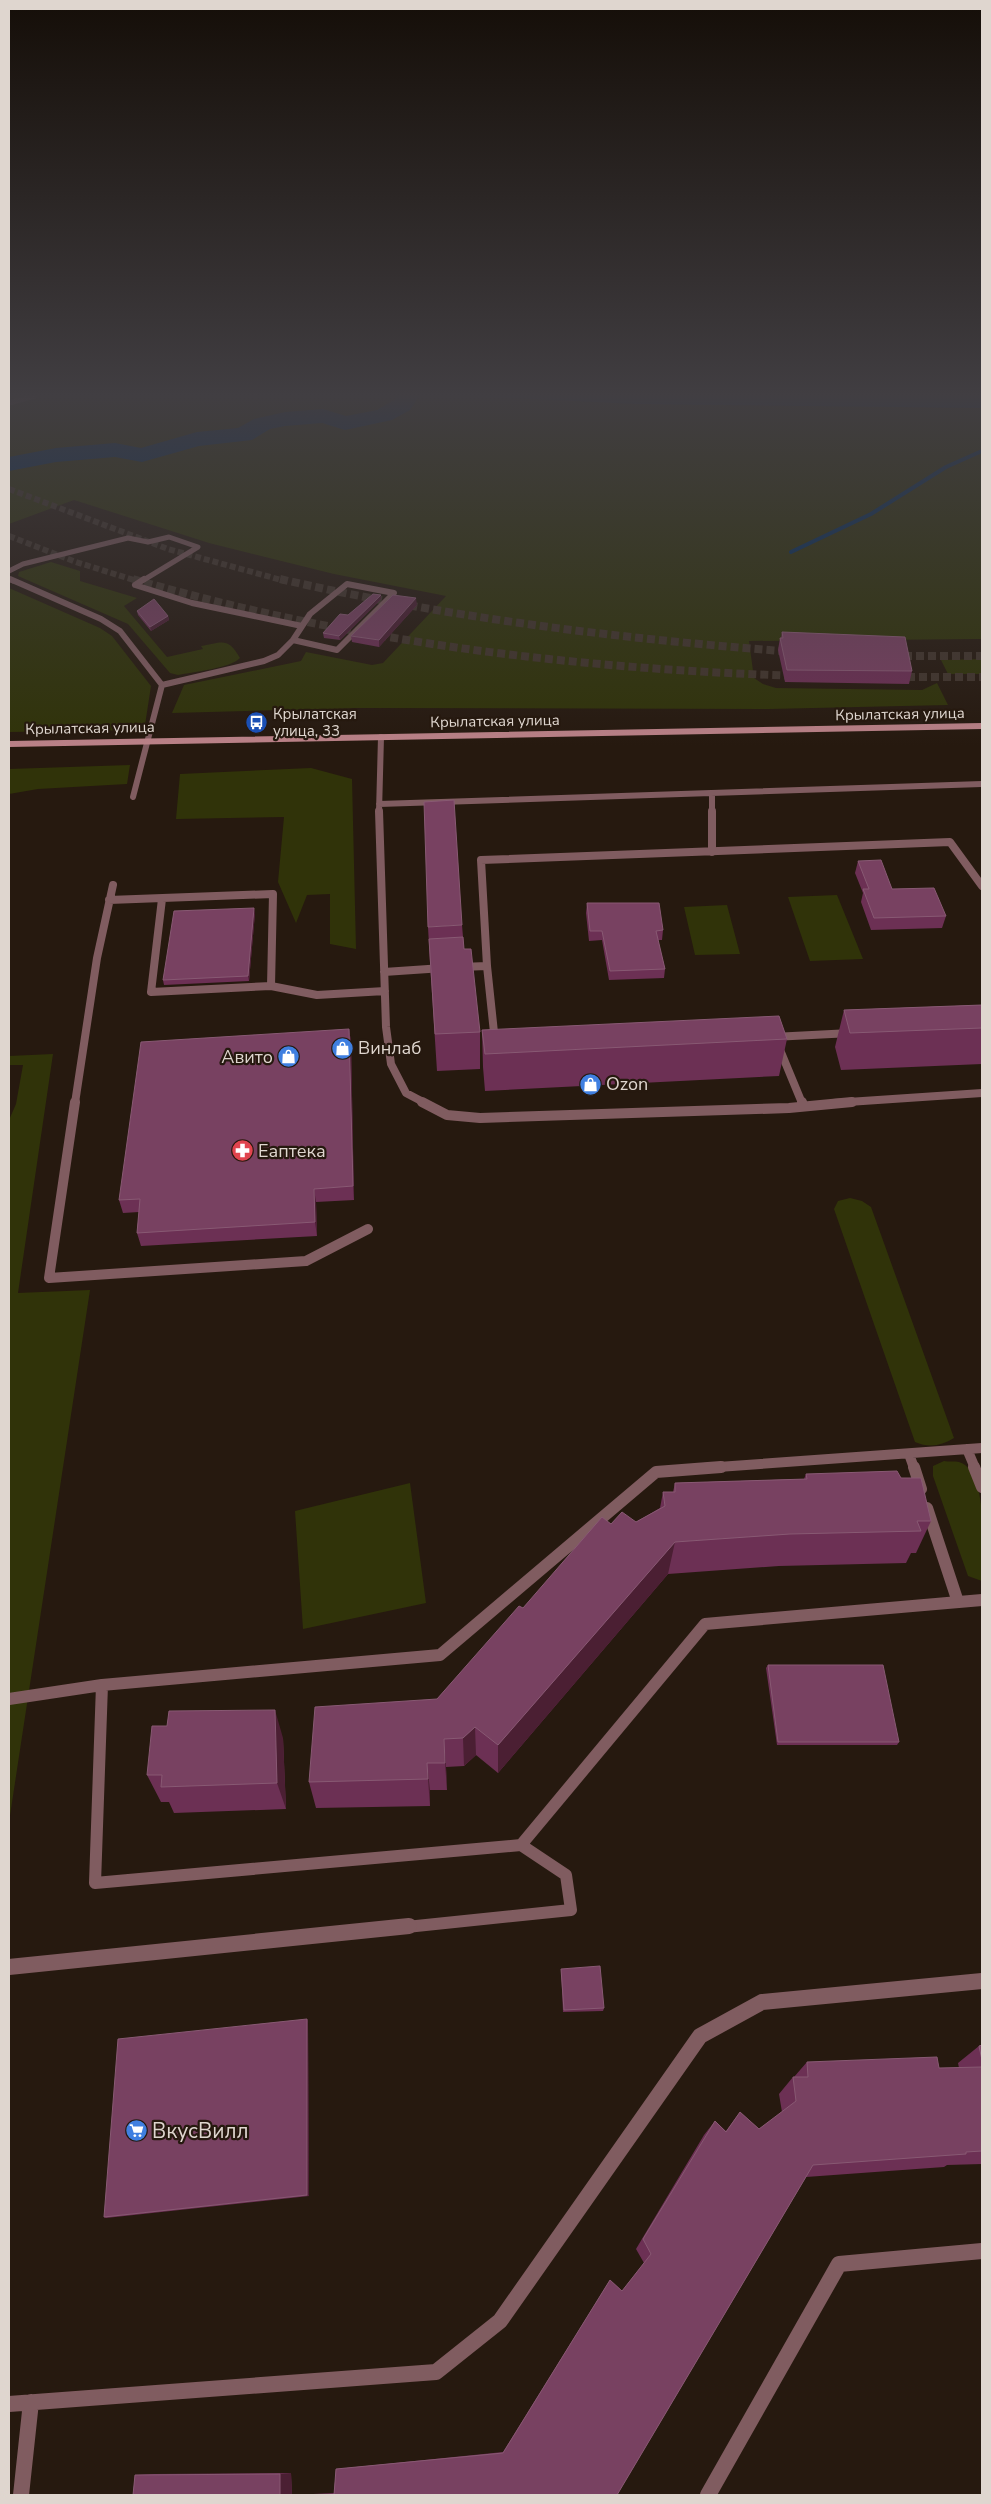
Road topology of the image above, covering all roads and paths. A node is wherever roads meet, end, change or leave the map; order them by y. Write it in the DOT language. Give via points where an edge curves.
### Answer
graph roads {
  1 [pos="9,571"];
  2 [pos="9,579"];
  3 [pos="302,626"];
  4 [pos="292,640"];
  5 [pos="162,685"];
  6 [pos="982,726"];
  7 [pos="382,736"];
  8 [pos="147,741"];
  9 [pos="9,744"];
  10 [pos="982,784"];
  11 [pos="712,793"];
  12 [pos="133,797"];
  13 [pos="379,804"];
  14 [pos="712,852"];
  15 [pos="113,885"];
  16 [pos="982,886"];
  17 [pos="162,899"];
  18 [pos="109,900"];
  19 [pos="487,966"];
  20 [pos="384,972"];
  21 [pos="271,986"];
  22 [pos="385,991"];
  23 [pos="864,1033"];
  24 [pos="775,1037"];
  25 [pos="765,1038"];
  26 [pos="496,1052"];
  27 [pos="982,1093"];
  28 [pos="803,1105"];
  29 [pos="368,1229"];
  30 [pos="982,1448"];
  31 [pos="967,1449"];
  32 [pos="909,1454"];
  33 [pos="982,1487"];
  34 [pos="982,1600"];
  35 [pos="958,1602"];
  36 [pos="102,1685"];
  37 [pos="9,1699"];
  38 [pos="521,1845"];
  39 [pos="9,1967"];
  40 [pos="982,1981"];
  41 [pos="982,2251"];
  42 [pos="31,2402"];
  43 [pos="9,2404"];
  44 [pos="21,2495"];
  45 [pos="708,2495"];
  1 -- 3 [label="lane" via="23,564 128,538 148,542 169,537 198,547 135,585 192,602"];
  2 -- 5 [label="lane" via="101,619 120,632"];
  3 -- 4 [label="lane"];
  3 -- 4 [label="lane" via="347,584 394,593 337,650"];
  4 -- 5 [label="lane" via="287,648 269,660"];
  5 -- 8 [label="lane"];
  6 -- 7 [label="main road, Крылатская улица"];
  7 -- 8 [label="main road, Крылатская улица"];
  7 -- 13 [label="lane"];
  8 -- 9 [label="main road, Крылатская улица"];
  8 -- 12 [label="lane"];
  10 -- 11 [label="lane"];
  11 -- 13 [label="lane"];
  11 -- 14 [label="lane"];
  13 -- 20 [label="lane"];
  14 -- 16 [label="lane" via="950,842"];
  14 -- 19 [label="lane" via="481,860"];
  15 -- 18 [label="lane"];
  17 -- 18 [label="lane"];
  17 -- 21 [label="lane" via="273,894"];
  17 -- 21 [label="lane" via="151,992"];
  18 -- 29 [label="lane" via="97,958 48,1278 306,1261"];
  19 -- 20 [label="lane"];
  19 -- 26 [label="lane"];
  20 -- 22 [label="lane"];
  21 -- 22 [label="lane" via="317,995"];
  22 -- 28 [label="lane" via="391,1064 406,1093 447,1115 490,1118"];
  23 -- 24 [label="lane"];
  24 -- 25 [label="lane"];
  24 -- 28 [label="lane"];
  27 -- 28 [label="lane"];
  30 -- 31 [label="lane"];
  31 -- 32 [label="lane"];
  31 -- 33 [label="lane"];
  32 -- 35 [label="lane"];
  32 -- 36 [label="lane" via="656,1472 440,1655"];
  34 -- 35 [label="lane"];
  35 -- 38 [label="lane" via="705,1624"];
  36 -- 37 [label="lane"];
  36 -- 38 [label="lane" via="95,1883"];
  38 -- 39 [label="lane" via="566,1875 571,1910"];
  40 -- 42 [label="lane" via="762,2002 700,2036 500,2321 436,2372"];
  41 -- 45 [label="lane" via="839,2264"];
  42 -- 43 [label="lane"];
  42 -- 44 [label="lane"];
}
